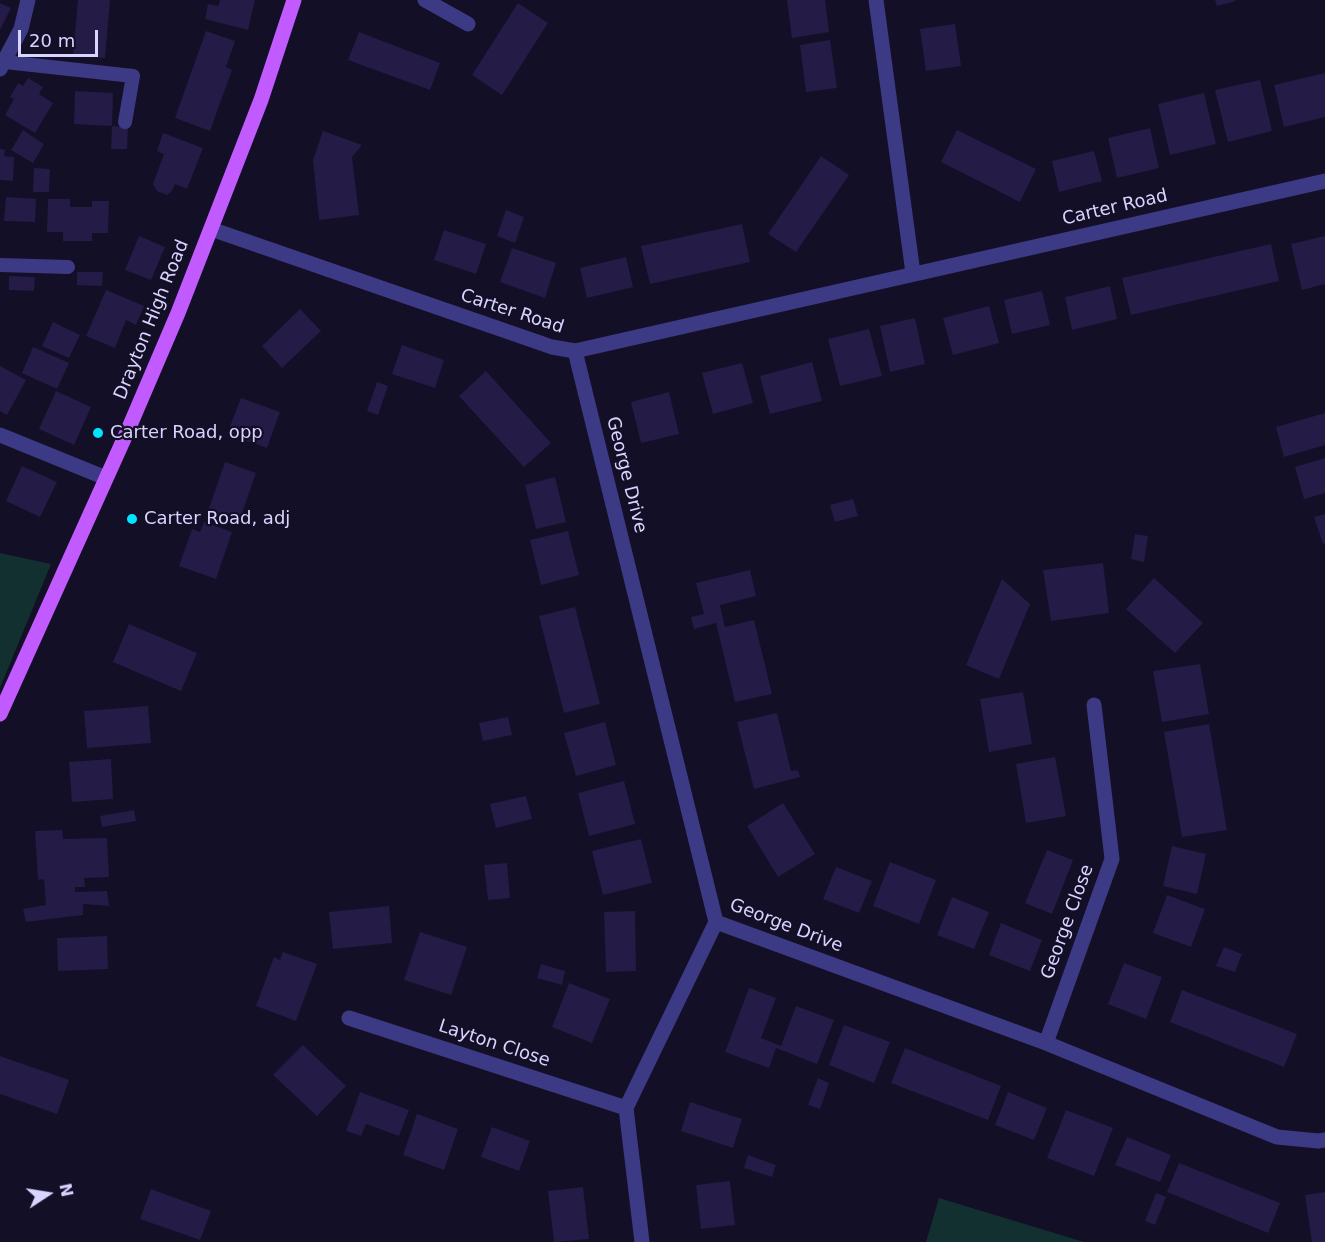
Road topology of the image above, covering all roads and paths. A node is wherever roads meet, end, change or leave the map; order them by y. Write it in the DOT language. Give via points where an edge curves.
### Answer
graph roads {
  1 [pos="28,0"];
  2 [pos="294,0"];
  3 [pos="425,0"];
  4 [pos="876,0"];
  5 [pos="468,24"];
  6 [pos="2,65"];
  7 [pos="125,122"];
  8 [pos="1325,181"];
  9 [pos="211,230"];
  10 [pos="0,265"];
  11 [pos="68,267"];
  12 [pos="913,273"];
  13 [pos="575,351"];
  14 [pos="0,435"];
  15 [pos="106,478"];
  16 [pos="1094,705"];
  17 [pos="0,714"];
  18 [pos="716,922"];
  19 [pos="349,1018"];
  20 [pos="1046,1043"];
  21 [pos="626,1108"];
  22 [pos="1325,1140"];
  23 [pos="642,1242"];
  1 -- 6 [label="street" via="21,29"];
  2 -- 9 [label="main road, Drayton High Road"];
  3 -- 5 [label="street"];
  4 -- 12 [label="street"];
  6 -- 7 [label="lane" via="133,76"];
  8 -- 12 [label="street, Carter Road"];
  9 -- 13 [label="street, Carter Road" via="552,347"];
  9 -- 15 [label="main road, Drayton High Road"];
  10 -- 11 [label="lane"];
  12 -- 13 [label="street, Carter Road"];
  13 -- 18 [label="street, George Drive"];
  14 -- 15 [label="street"];
  15 -- 17 [label="main road, Drayton High Road"];
  16 -- 20 [label="street, George Close" via="1112,860"];
  18 -- 20 [label="street, George Drive"];
  18 -- 21 [label="street"];
  19 -- 21 [label="street, Layton Close"];
  20 -- 22 [label="street, George Drive" via="1277,1137"];
  21 -- 23 [label="street"];
}
